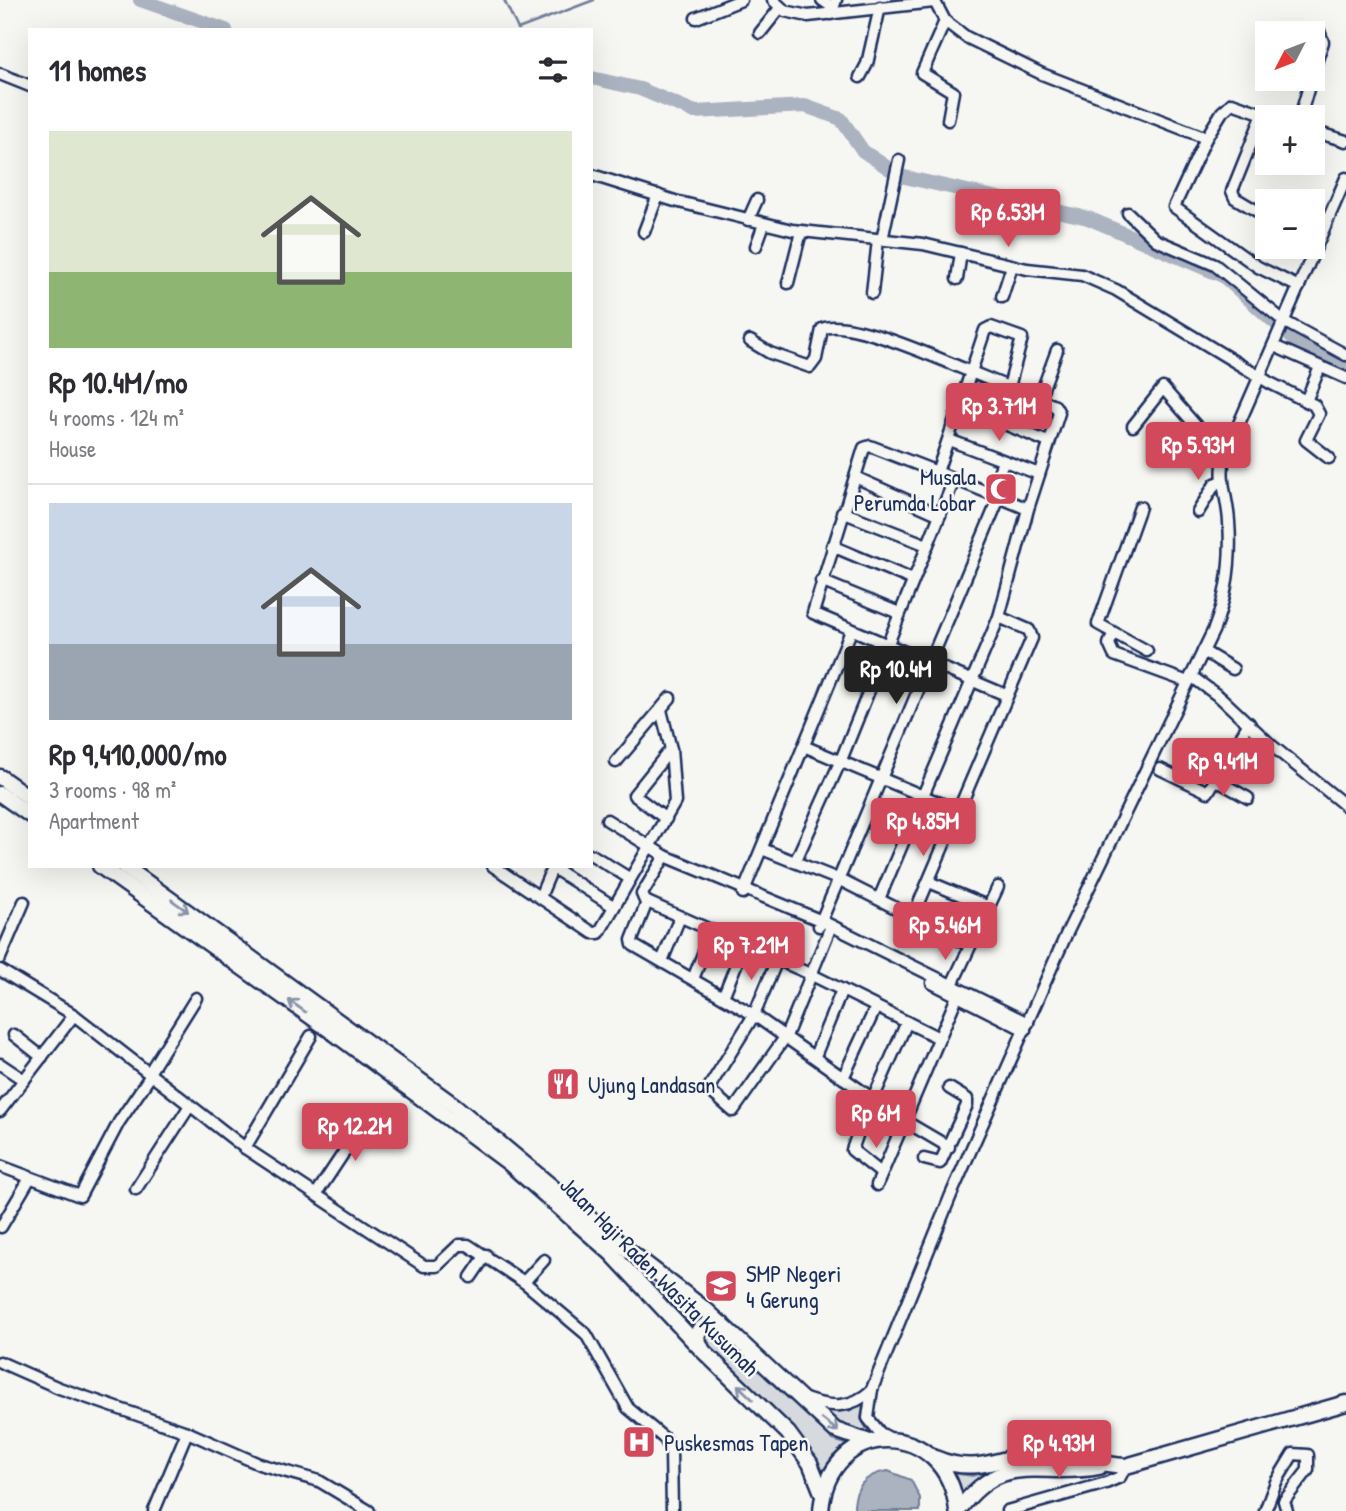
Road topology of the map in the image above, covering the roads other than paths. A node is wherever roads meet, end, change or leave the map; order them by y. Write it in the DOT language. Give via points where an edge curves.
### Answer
graph roads {
  1 [pos="741,0"];
  2 [pos="822,0"];
  3 [pos="934,1"];
  4 [pos="776,4"];
  5 [pos="880,6"];
  6 [pos="833,7"];
  7 [pos="696,18"];
  8 [pos="945,21"];
  9 [pos="760,33"];
  10 [pos="0,74"];
  11 [pos="860,78"];
  12 [pos="28,85"];
  13 [pos="1255,112"];
  14 [pos="948,120"];
  15 [pos="1325,135"];
  16 [pos="1206,138"];
  17 [pos="1346,141"];
  18 [pos="1255,143"];
  19 [pos="896,170"];
  20 [pos="593,175"];
  21 [pos="1346,178"];
  22 [pos="657,198"];
  23 [pos="757,200"];
  24 [pos="1255,210"];
  25 [pos="1128,213"];
  26 [pos="748,220"];
  27 [pos="1325,223"];
  28 [pos="764,224"];
  29 [pos="644,232"];
  30 [pos="800,235"];
  31 [pos="879,242"];
  32 [pos="756,246"];
  33 [pos="960,256"];
  34 [pos="1309,259"];
  35 [pos="1011,269"];
  36 [pos="957,279"];
  37 [pos="788,283"];
  38 [pos="1299,287"];
  39 [pos="872,293"];
  40 [pos="1002,297"];
  41 [pos="1284,324"];
  42 [pos="750,341"];
  43 [pos="1275,344"];
  44 [pos="1057,350"];
  45 [pos="1346,355"];
  46 [pos="1320,367"];
  47 [pos="971,372"];
  48 [pos="1346,377"];
  49 [pos="1258,380"];
  50 [pos="1009,387"];
  51 [pos="1040,399"];
  52 [pos="1306,401"];
  53 [pos="961,406"];
  54 [pos="1133,426"];
  55 [pos="948,440"];
  56 [pos="1048,442"];
  57 [pos="1224,458"];
  58 [pos="1329,458"];
  59 [pos="1003,461"];
  60 [pos="936,472"];
  61 [pos="1039,474"];
  62 [pos="855,477"];
  63 [pos="954,480"];
  64 [pos="1223,481"];
  65 [pos="995,496"];
  66 [pos="1140,507"];
  67 [pos="1028,509"];
  68 [pos="842,512"];
  69 [pos="1198,512"];
  70 [pos="940,515"];
  71 [pos="927,545"];
  72 [pos="832,546"];
  73 [pos="913,580"];
  74 [pos="821,581"];
  75 [pos="899,613"];
  76 [pos="999,617"];
  77 [pos="851,631"];
  78 [pos="1113,634"];
  79 [pos="885,645"];
  80 [pos="1147,651"];
  81 [pos="1203,651"];
  82 [pos="930,664"];
  83 [pos="1233,669"];
  84 [pos="1190,679"];
  85 [pos="973,682"];
  86 [pos="1006,695"];
  87 [pos="670,698"];
  88 [pos="661,710"];
  89 [pos="1250,723"];
  90 [pos="806,747"];
  91 [pos="671,749"];
  92 [pos="841,761"];
  93 [pos="616,762"];
  94 [pos="1160,769"];
  95 [pos="0,777"];
  96 [pos="882,778"];
  97 [pos="1216,780"];
  98 [pos="0,794"];
  99 [pos="922,795"];
  100 [pos="28,797"];
  101 [pos="1248,798"];
  102 [pos="1346,806"];
  103 [pos="959,811"];
  104 [pos="28,815"];
  105 [pos="666,819"];
  106 [pos="607,820"];
  107 [pos="648,849"];
  108 [pos="762,849"];
  109 [pos="593,856"];
  110 [pos="664,858"];
  111 [pos="795,862"];
  112 [pos="103,868"];
  113 [pos="127,868"];
  114 [pos="552,868"];
  115 [pos="554,868"];
  116 [pos="496,869"];
  117 [pos="629,878"];
  118 [pos="840,880"];
  119 [pos="929,882"];
  120 [pos="998,887"];
  121 [pos="744,892"];
  122 [pos="540,897"];
  123 [pos="879,900"];
  124 [pos="24,902"];
  125 [pos="647,902"];
  126 [pos="613,906"];
  127 [pos="987,906"];
  128 [pos="680,917"];
  129 [pos="913,917"];
  130 [pos="824,926"];
  131 [pos="712,931"];
  132 [pos="744,945"];
  133 [pos="969,945"];
  134 [pos="0,958"];
  135 [pos="777,960"];
  136 [pos="662,961"];
  137 [pos="1,973"];
  138 [pos="810,974"];
  139 [pos="693,979"];
  140 [pos="842,990"];
  141 [pos="954,990"];
  142 [pos="723,997"];
  143 [pos="196,998"];
  144 [pos="876,1007"];
  145 [pos="74,1015"];
  146 [pos="754,1015"];
  147 [pos="907,1022"];
  148 [pos="1027,1027"];
  149 [pos="14,1035"];
  150 [pos="786,1035"];
  151 [pos="311,1037"];
  152 [pos="939,1038"];
  153 [pos="815,1056"];
  154 [pos="42,1057"];
  155 [pos="0,1065"];
  156 [pos="150,1074"];
  157 [pos="843,1078"];
  158 [pos="24,1080"];
  159 [pos="949,1088"];
  160 [pos="873,1099"];
  161 [pos="189,1107"];
  162 [pos="0,1111"];
  163 [pos="452,1111"];
  164 [pos="368,1116"];
  165 [pos="904,1118"];
  166 [pos="859,1130"];
  167 [pos="949,1147"];
  168 [pos="245,1148"];
  169 [pos="924,1159"];
  170 [pos="0,1166"];
  171 [pos="881,1173"];
  172 [pos="30,1178"];
  173 [pos="877,1185"];
  174 [pos="136,1189"];
  175 [pos="317,1193"];
  176 [pos="1,1227"];
  177 [pos="486,1255"];
  178 [pos="544,1260"];
  179 [pos="471,1277"];
  180 [pos="524,1282"];
  181 [pos="722,1324"];
  182 [pos="702,1350"];
  183 [pos="0,1362"];
  184 [pos="872,1390"];
  185 [pos="797,1395"];
  186 [pos="1346,1403"];
  187 [pos="187,1432"];
  188 [pos="893,1440"];
  189 [pos="870,1442"];
  190 [pos="935,1458"];
  191 [pos="1104,1466"];
  192 [pos="1126,1466"];
  193 [pos="822,1493"];
  194 [pos="1286,1506"];
  195 [pos="1265,1510"];
  196 [pos="154,1511"];
  197 [pos="369,1511"];
  198 [pos="672,1511"];
  199 [pos="821,1511"];
  200 [pos="958,1511"];
  201 [pos="1007,1511"];
  1 -- 7 [label="street"];
  2 -- 6 [label="street"];
  3 -- 5 [label="street"];
  3 -- 8 [label="street"];
  4 -- 6 [label="street" via="808,16"];
  4 -- 9 [label="street"];
  5 -- 6 [label="street"];
  5 -- 11 [label="street"];
  8 -- 14 [label="street" via="922,73 954,94"];
  8 -- 16 [label="street" via="966,37 1042,74"];
  10 -- 12 [label="street"];
  13 -- 16 [label="street" via="1230,104"];
  15 -- 17 [label="street"];
  16 -- 38 [label="street" via="1174,207 1258,267"];
  18 -- 24 [label="street" via="1232,191"];
  19 -- 31 [label="street"];
  20 -- 22 [label="street"];
  21 -- 27 [label="street"];
  22 -- 26 [label="street"];
  22 -- 29 [label="street"];
  23 -- 26 [label="street"];
  25 -- 41 [label="street" via="1156,240 1215,265"];
  26 -- 28 [label="street"];
  28 -- 30 [label="street"];
  28 -- 32 [label="street"];
  30 -- 31 [label="street"];
  30 -- 37 [label="street"];
  31 -- 33 [label="street"];
  31 -- 39 [label="street"];
  33 -- 35 [label="street"];
  33 -- 36 [label="street"];
  34 -- 38 [label="street"];
  35 -- 40 [label="street"];
  35 -- 49 [label="street" via="1074,273 1092,279"];
  38 -- 41 [label="street"];
  41 -- 43 [label="street"];
  41 -- 45 [label="street"];
  42 -- 47 [label="street" via="810,367 822,329 840,327 887,339"];
  43 -- 46 [label="street"];
  43 -- 49 [label="street"];
  44 -- 51 [label="street"];
  46 -- 48 [label="street"];
  46 -- 52 [label="street"];
  47 -- 50 [label="street"];
  47 -- 50 [label="street" via="988,328 1010,332 1022,340"];
  47 -- 53 [label="street"];
  49 -- 52 [label="street"];
  49 -- 57 [label="street"];
  50 -- 51 [label="street"];
  51 -- 56 [label="street" via="1058,411"];
  52 -- 58 [label="street" via="1319,414 1306,440"];
  53 -- 55 [label="street"];
  53 -- 56 [label="street"];
  54 -- 57 [label="street" via="1163,388"];
  55 -- 59 [label="street"];
  55 -- 60 [label="street"];
  56 -- 61 [label="street"];
  57 -- 64 [label="street"];
  59 -- 61 [label="street"];
  59 -- 65 [label="street"];
  60 -- 62 [label="street" via="869,446 864,448"];
  60 -- 63 [label="street"];
  61 -- 67 [label="street"];
  62 -- 68 [label="street"];
  62 -- 70 [label="street"];
  63 -- 65 [label="street"];
  63 -- 70 [label="street"];
  64 -- 69 [label="street" via="1215,484"];
  64 -- 81 [label="street" via="1229,521 1227,584"];
  65 -- 67 [label="street"];
  65 -- 82 [label="street"];
  66 -- 78 [label="street" via="1098,624"];
  67 -- 76 [label="street"];
  68 -- 71 [label="street"];
  68 -- 72 [label="street"];
  70 -- 71 [label="street"];
  71 -- 73 [label="street"];
  72 -- 73 [label="street"];
  72 -- 74 [label="street"];
  73 -- 75 [label="street"];
  74 -- 75 [label="street"];
  74 -- 77 [label="street" via="814,616"];
  75 -- 79 [label="street"];
  76 -- 85 [label="street"];
  76 -- 86 [label="street" via="1032,635"];
  77 -- 79 [label="street"];
  77 -- 90 [label="street"];
  78 -- 80 [label="street"];
  78 -- 84 [label="street" via="1109,644 1114,655"];
  79 -- 82 [label="street"];
  79 -- 92 [label="street"];
  81 -- 83 [label="street"];
  81 -- 84 [label="street"];
  82 -- 85 [label="street"];
  82 -- 96 [label="street"];
  84 -- 89 [label="street"];
  84 -- 148 [label="street" via="1066,935"];
  85 -- 86 [label="street"];
  85 -- 99 [label="street"];
  86 -- 103 [label="street"];
  87 -- 88 [label="street"];
  88 -- 91 [label="street"];
  88 -- 93 [label="street"];
  89 -- 97 [label="street"];
  89 -- 102 [label="street"];
  90 -- 92 [label="street"];
  90 -- 108 [label="street"];
  91 -- 105 [label="street" via="676,799"];
  91 -- 105 [label="street" via="634,795"];
  92 -- 96 [label="street"];
  92 -- 111 [label="street"];
  94 -- 97 [label="street" via="1204,792"];
  95 -- 100 [label="highway"];
  96 -- 99 [label="street"];
  96 -- 118 [label="street"];
  97 -- 101 [label="street"];
  98 -- 104 [label="highway"];
  99 -- 103 [label="street"];
  99 -- 123 [label="street"];
  103 -- 119 [label="street"];
  105 -- 107 [label="street"];
  106 -- 107 [label="street"];
  107 -- 110 [label="street"];
  107 -- 117 [label="street"];
  108 -- 111 [label="street"];
  108 -- 121 [label="street"];
  109 -- 117 [label="street"];
  110 -- 121 [label="street"];
  110 -- 125 [label="street" via="642,894"];
  111 -- 118 [label="street"];
  163 -- 112 [label="highway, Jalan Haji Raden Wasita Kusumah, one-way"];
  113 -- 163 [label="highway, Jalan Haji Raden Wasita Kusumah, one-way"];
  114 -- 122 [label="street"];
  115 -- 126 [label="street"];
  116 -- 122 [label="street"];
  117 -- 126 [label="street"];
  118 -- 123 [label="street"];
  118 -- 130 [label="street"];
  119 -- 127 [label="street"];
  119 -- 129 [label="street"];
  120 -- 127 [label="street"];
  121 -- 130 [label="street"];
  122 -- 126 [label="street" via="598,934"];
  123 -- 129 [label="street"];
  124 -- 134 [label="street"];
  125 -- 128 [label="street"];
  125 -- 136 [label="street" via="632,943"];
  127 -- 133 [label="street"];
  128 -- 131 [label="street"];
  128 -- 136 [label="street"];
  129 -- 133 [label="street"];
  130 -- 138 [label="street"];
  130 -- 141 [label="street"];
  131 -- 132 [label="street"];
  131 -- 139 [label="street"];
  132 -- 135 [label="street"];
  132 -- 142 [label="street"];
  133 -- 141 [label="street"];
  135 -- 138 [label="street"];
  135 -- 146 [label="street"];
  136 -- 139 [label="street"];
  137 -- 145 [label="street"];
  138 -- 140 [label="street"];
  138 -- 150 [label="street"];
  139 -- 142 [label="street"];
  140 -- 144 [label="street"];
  140 -- 153 [label="street"];
  141 -- 148 [label="street"];
  141 -- 152 [label="street"];
  142 -- 146 [label="street"];
  143 -- 156 [label="street"];
  144 -- 147 [label="street"];
  144 -- 157 [label="street"];
  145 -- 154 [label="street"];
  145 -- 156 [label="street"];
  146 -- 150 [label="street"];
  146 -- 150 [label="street" via="708,1092 735,1111"];
  147 -- 152 [label="street"];
  147 -- 160 [label="street"];
  148 -- 184 [label="street" via="951,1195"];
  149 -- 154 [label="street"];
  150 -- 153 [label="street"];
  151 -- 168 [label="street"];
  152 -- 165 [label="street"];
  153 -- 157 [label="street"];
  154 -- 158 [label="street"];
  155 -- 158 [label="street"];
  156 -- 161 [label="street"];
  156 -- 172 [label="street" via="80,1196"];
  157 -- 160 [label="street"];
  158 -- 162 [label="street"];
  159 -- 167 [label="street" via="968,1103"];
  160 -- 165 [label="street"];
  161 -- 168 [label="street"];
  161 -- 174 [label="street"];
  163 -- 181 [label="highway, Jalan Haji Raden Wasita Kusumah"];
  163 -- 182 [label="highway, Jalan Haji Raden Wasita Kusumah" via="581,1225"];
  164 -- 175 [label="street"];
  165 -- 167 [label="street"];
  165 -- 171 [label="street"];
  166 -- 171 [label="street" via="852,1150"];
  167 -- 169 [label="street" via="939,1164"];
  168 -- 175 [label="street"];
  170 -- 172 [label="street"];
  171 -- 173 [label="street"];
  172 -- 176 [label="street"];
  175 -- 177 [label="street" via="424,1266 437,1266 462,1244"];
  177 -- 179 [label="street"];
  177 -- 180 [label="street"];
  178 -- 180 [label="street"];
  180 -- 198 [label="street" via="586,1335 628,1408 668,1442"];
  181 -- 182 [label="highway" via="710,1322 699,1330"];
  181 -- 185 [label="highway, Jalan Haji Raden Wasita Kusumah"];
  193 -- 182 [label="highway, Jalan Haji Raden Wasita Kusumah, one-way" via="798,1445"];
  183 -- 187 [label="street" via="59,1388"];
  184 -- 185 [label="street" via="841,1406"];
  184 -- 188 [label="street" via="868,1418"];
  185 -- 189 [label="highway, Jalan Haji Raden Wasita Kusumah, one-way" via="835,1430"];
  186 -- 192 [label="highway"];
  187 -- 196 [label="street"];
  187 -- 197 [label="street" via="259,1464 319,1481"];
  188 -- 189 [label="highway"];
  188 -- 190 [label="highway"];
  189 -- 193 [label="highway" via="839,1461"];
  190 -- 191 [label="highway" via="975,1467 1018,1456 1061,1454"];
  190 -- 200 [label="highway" via="948,1473"];
  191 -- 192 [label="highway"];
  191 -- 200 [label="highway" via="1014,1470 977,1489"];
  192 -- 201 [label="street" via="1120,1477 1106,1483"];
  193 -- 199 [label="highway"];
  194 -- 195 [label="street"];
  194 -- 195 [label="street" via="1308,1470 1308,1455 1293,1454"];
}
